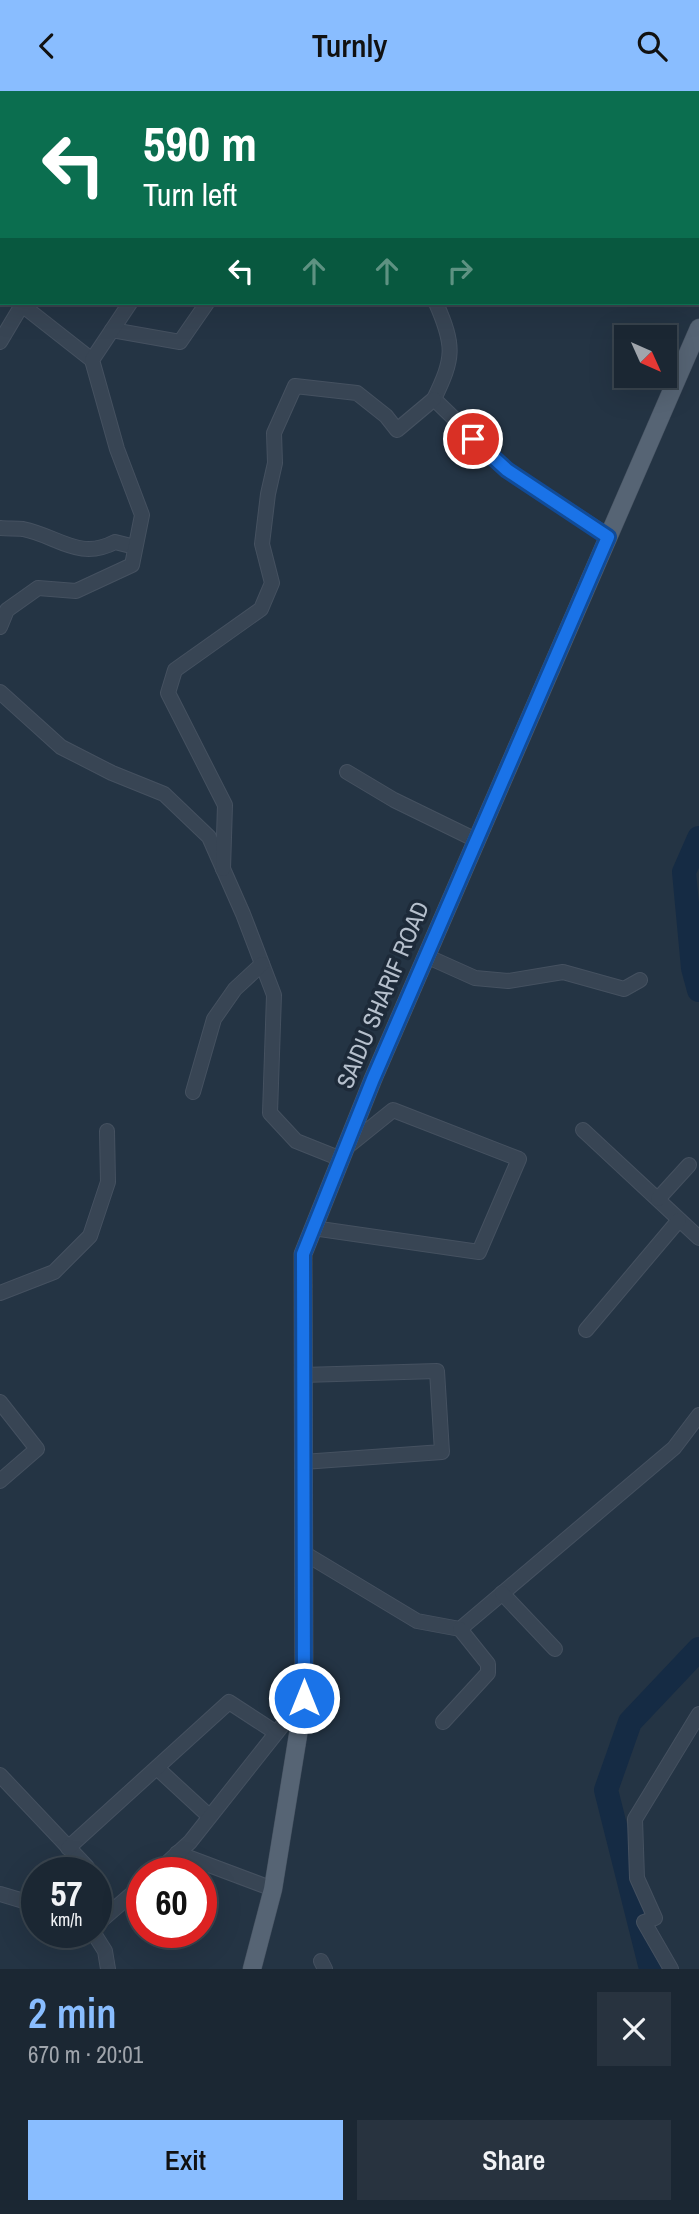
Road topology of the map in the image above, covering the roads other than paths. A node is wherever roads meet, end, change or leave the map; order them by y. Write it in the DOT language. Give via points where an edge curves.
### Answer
graph roads {
  1 [pos="129,305"];
  2 [pos="206,305"];
  3 [pos="437,305"];
  4 [pos="699,328"];
  5 [pos="112,330"];
  6 [pos="0,342"];
  7 [pos="92,360"];
  8 [pos="433,399"];
  9 [pos="0,528"];
  10 [pos="608,537"];
  11 [pos="135,547"];
  12 [pos="3,607"];
  13 [pos="0,627"];
  14 [pos="0,692"];
  15 [pos="347,772"];
  16 [pos="476,840"];
  17 [pos="223,869"];
  18 [pos="426,956"];
  19 [pos="262,964"];
  20 [pos="640,980"];
  21 [pos="193,1092"];
  22 [pos="583,1130"];
  23 [pos="107,1131"];
  24 [pos="343,1153"];
  25 [pos="689,1165"];
  26 [pos="657,1199"];
  27 [pos="680,1220"];
  28 [pos="313,1228"];
  29 [pos="699,1238"];
  30 [pos="0,1293"];
  31 [pos="586,1330"];
  32 [pos="303,1375"];
  33 [pos="0,1402"];
  34 [pos="699,1415"];
  35 [pos="303,1462"];
  36 [pos="0,1481"];
  37 [pos="304,1553"];
  38 [pos="502,1593"];
  39 [pos="460,1629"];
  40 [pos="555,1650"];
  41 [pos="304,1698"];
  42 [pos="699,1714"];
  43 [pos="443,1721"];
  44 [pos="275,1732"];
  45 [pos="158,1769"];
  46 [pos="0,1775"];
  47 [pos="209,1817"];
  48 [pos="68,1848"];
  49 [pos="177,1853"];
  50 [pos="77,1857"];
  51 [pos="173,1857"];
  52 [pos="273,1889"];
  53 [pos="0,1894"];
  54 [pos="126,1899"];
  55 [pos="21,1900"];
  56 [pos="112,1911"];
  57 [pos="103,1948"];
  58 [pos="108,1969"];
  59 [pos="252,1969"];
  60 [pos="671,1969"];
  1 -- 5 [label="street"];
  2 -- 5 [label="street" via="180,342"];
  3 -- 8 [label="street" via="448,331 450,366"];
  4 -- 10 [label="main road, SAIDU SHARIF ROAD"];
  5 -- 7 [label="street"];
  6 -- 7 [label="street" via="22,305"];
  7 -- 11 [label="street" via="117,449 142,515"];
  8 -- 10 [label="street" via="507,470"];
  8 -- 17 [label="street" via="397,430 386,415 357,393 295,386 274,433 275,463 262,544 272,583 261,609 175,670 168,693 225,805"];
  9 -- 11 [label="street" via="23,530 79,549 99,551 115,542"];
  10 -- 16 [label="main road, SAIDU SHARIF ROAD"];
  11 -- 12 [label="street" via="132,565 76,591 38,588"];
  12 -- 13 [label="street"];
  14 -- 17 [label="street" via="61,747 164,794 209,837"];
  15 -- 16 [label="street"];
  16 -- 18 [label="main road, SAIDU SHARIF ROAD"];
  17 -- 19 [label="street"];
  18 -- 20 [label="street" via="475,978 508,981 563,972 624,989"];
  18 -- 24 [label="main road, SAIDU SHARIF ROAD"];
  19 -- 21 [label="street" via="235,989 214,1019"];
  19 -- 24 [label="street" via="274,995 270,1113 296,1141"];
  22 -- 26 [label="street"];
  23 -- 30 [label="street" via="108,1182 90,1236 54,1272"];
  24 -- 28 [label="main road, SAIDU SHARIF ROAD"];
  24 -- 28 [label="street" via="393,1111 519,1159 479,1252"];
  25 -- 26 [label="street"];
  26 -- 27 [label="street"];
  27 -- 29 [label="street"];
  27 -- 31 [label="street"];
  28 -- 32 [label="main road, SAIDU SHARIF ROAD" via="303,1254"];
  32 -- 35 [label="main road, SAIDU SHARIF ROAD"];
  32 -- 35 [label="street" via="437,1371 442,1452"];
  33 -- 36 [label="street" via="37,1449"];
  34 -- 38 [label="street" via="674,1448"];
  35 -- 37 [label="main road, SAIDU SHARIF ROAD"];
  37 -- 39 [label="street" via="417,1621"];
  37 -- 41 [label="main road, SAIDU SHARIF ROAD"];
  38 -- 39 [label="street"];
  38 -- 40 [label="street"];
  39 -- 43 [label="street" via="488,1664 488,1673"];
  41 -- 44 [label="street"];
  41 -- 52 [label="main road, SAIDU SHARIF ROAD"];
  42 -- 60 [label="street" via="635,1819 637,1878 655,1918 644,1922"];
  44 -- 45 [label="street" via="229,1702"];
  44 -- 47 [label="street"];
  45 -- 47 [label="street"];
  45 -- 48 [label="street"];
  46 -- 48 [label="street"];
  47 -- 49 [label="street"];
  48 -- 50 [label="street"];
  49 -- 51 [label="street"];
  49 -- 52 [label="street"];
  52 -- 59 [label="main road, SAIDU SHARIF ROAD"];
  53 -- 55 [label="street"];
  54 -- 56 [label="street"];
  57 -- 58 [label="street"];
}
